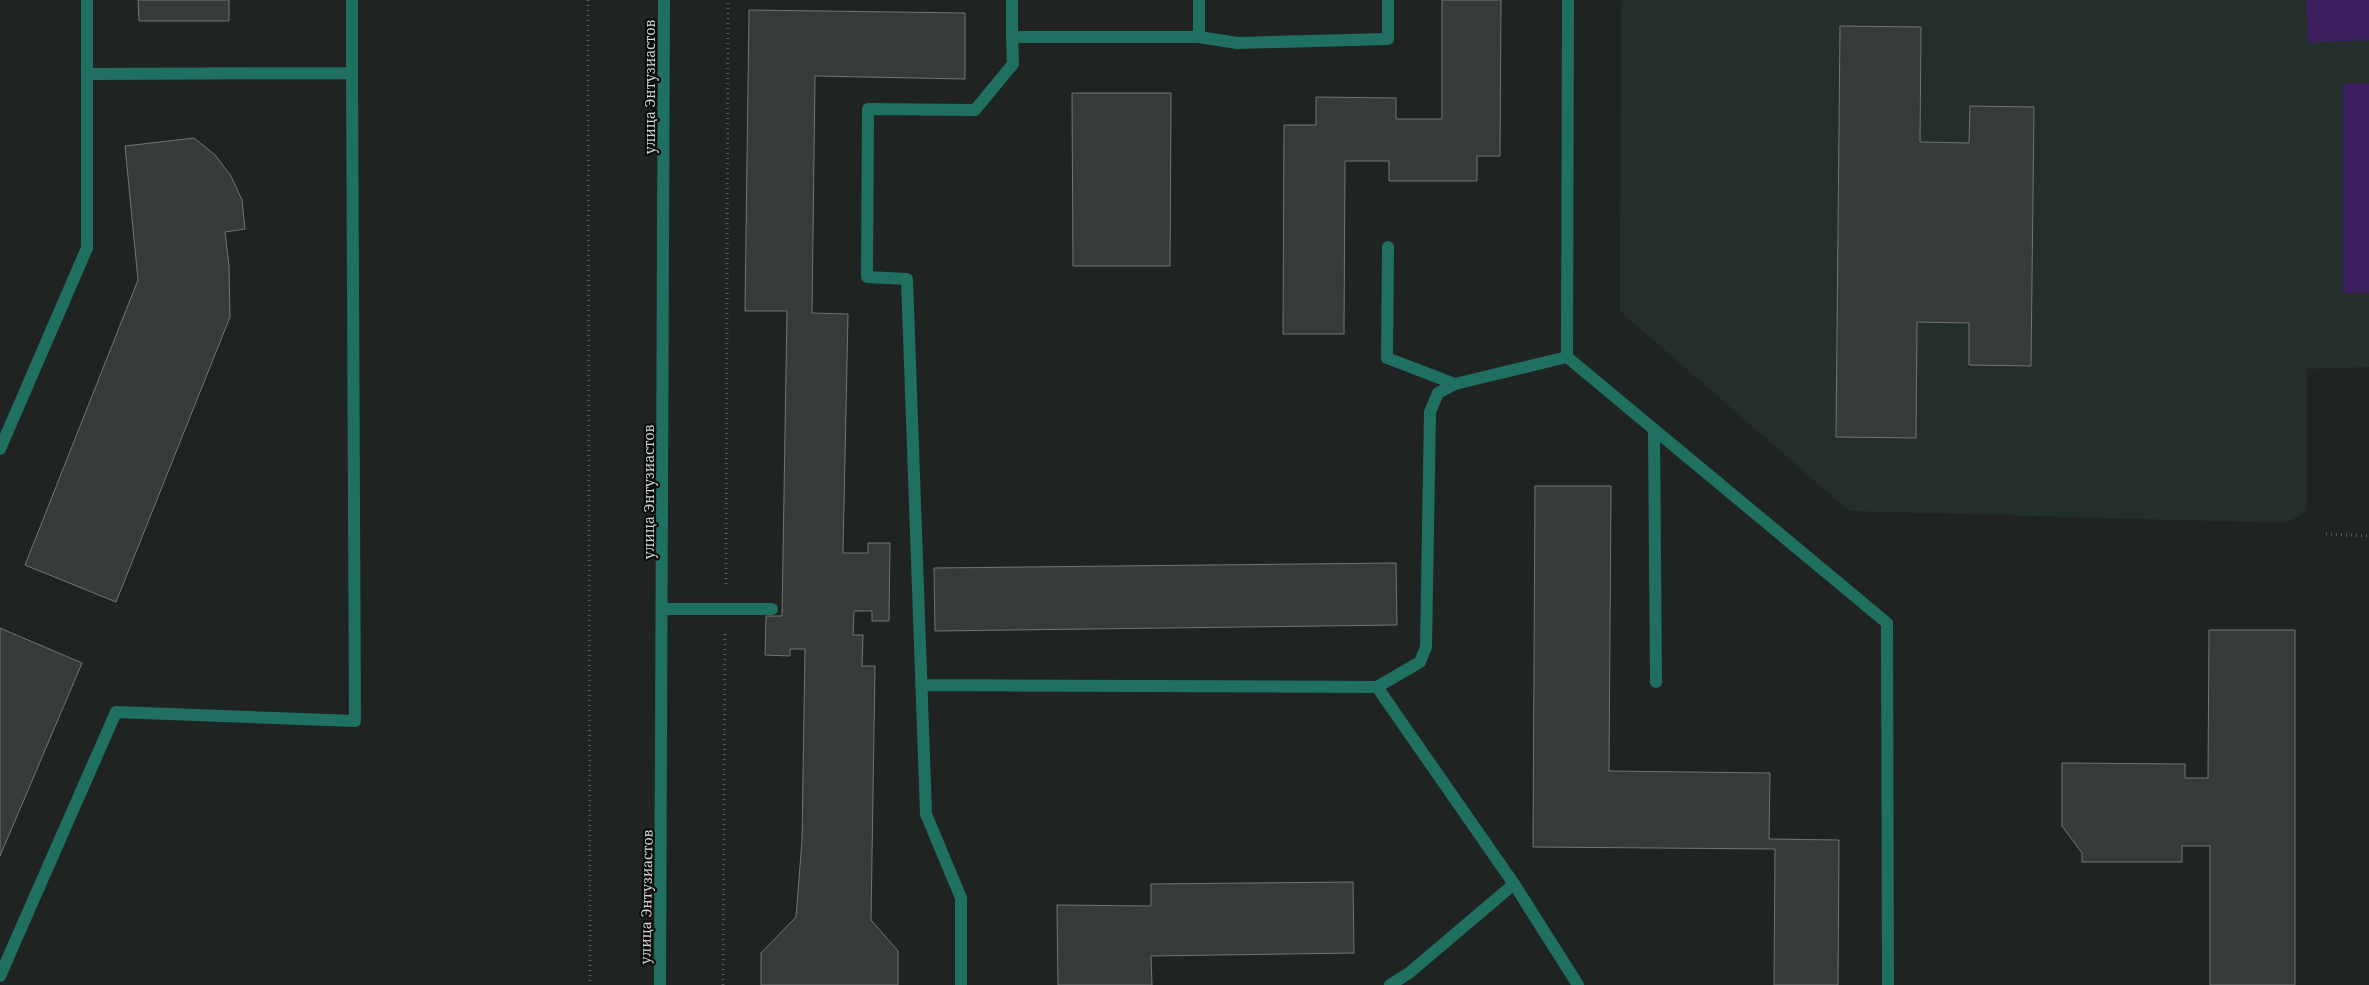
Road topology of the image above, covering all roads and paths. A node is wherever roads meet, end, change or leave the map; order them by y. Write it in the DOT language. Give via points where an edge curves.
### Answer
graph roads {
  1 [pos="87,0"];
  2 [pos="352,0"];
  3 [pos="588,0"];
  4 [pos="664,0"];
  5 [pos="728,0"];
  6 [pos="1012,0"];
  7 [pos="1199,0"];
  8 [pos="1388,0"];
  9 [pos="1568,0"];
  10 [pos="1012,37"];
  11 [pos="1199,37"];
  12 [pos="352,73"];
  13 [pos="87,74"];
  14 [pos="1388,247"];
  15 [pos="1567,357"];
  16 [pos="1455,384"];
  17 [pos="1654,430"];
  18 [pos="0,449"];
  19 [pos="2326,534"];
  20 [pos="2369,536"];
  21 [pos="662,609"];
  22 [pos="725,609"];
  23 [pos="772,609"];
  24 [pos="1656,682"];
  25 [pos="921,685"];
  26 [pos="1377,687"];
  27 [pos="1514,884"];
  28 [pos="0,976"];
  29 [pos="590,985"];
  30 [pos="660,985"];
  31 [pos="723,985"];
  32 [pos="961,985"];
  33 [pos="1390,985"];
  34 [pos="1578,985"];
  35 [pos="1888,985"];
  1 -- 13 [label="street"];
  2 -- 12 [label="street"];
  3 -- 29 [label="path"];
  4 -- 21 [label="street, улица Энтузиастов"];
  5 -- 22 [label="path"];
  6 -- 10 [label="street"];
  7 -- 11 [label="street"];
  8 -- 11 [label="street" via="1388,40 1237,44"];
  9 -- 15 [label="street"];
  10 -- 11 [label="street"];
  10 -- 25 [label="street" via="1012,64 975,110 868,109 867,278 907,279"];
  12 -- 13 [label="street"];
  12 -- 28 [label="street" via="355,721 116,712"];
  13 -- 18 [label="street" via="87,248"];
  14 -- 16 [label="street" via="1387,358"];
  15 -- 16 [label="street"];
  15 -- 17 [label="street"];
  16 -- 26 [label="street" via="1438,393 1430,412 1426,647 1420,662"];
  17 -- 24 [label="street"];
  17 -- 35 [label="street" via="1887,623"];
  19 -- 20 [label="path"];
  21 -- 22 [label="street"];
  21 -- 30 [label="street, улица Энтузиастов"];
  22 -- 23 [label="street"];
  22 -- 31 [label="path"];
  25 -- 26 [label="street"];
  25 -- 32 [label="street" via="926,814 961,898"];
  26 -- 27 [label="street"];
  27 -- 33 [label="street" via="1409,973"];
  27 -- 34 [label="street"];
}
